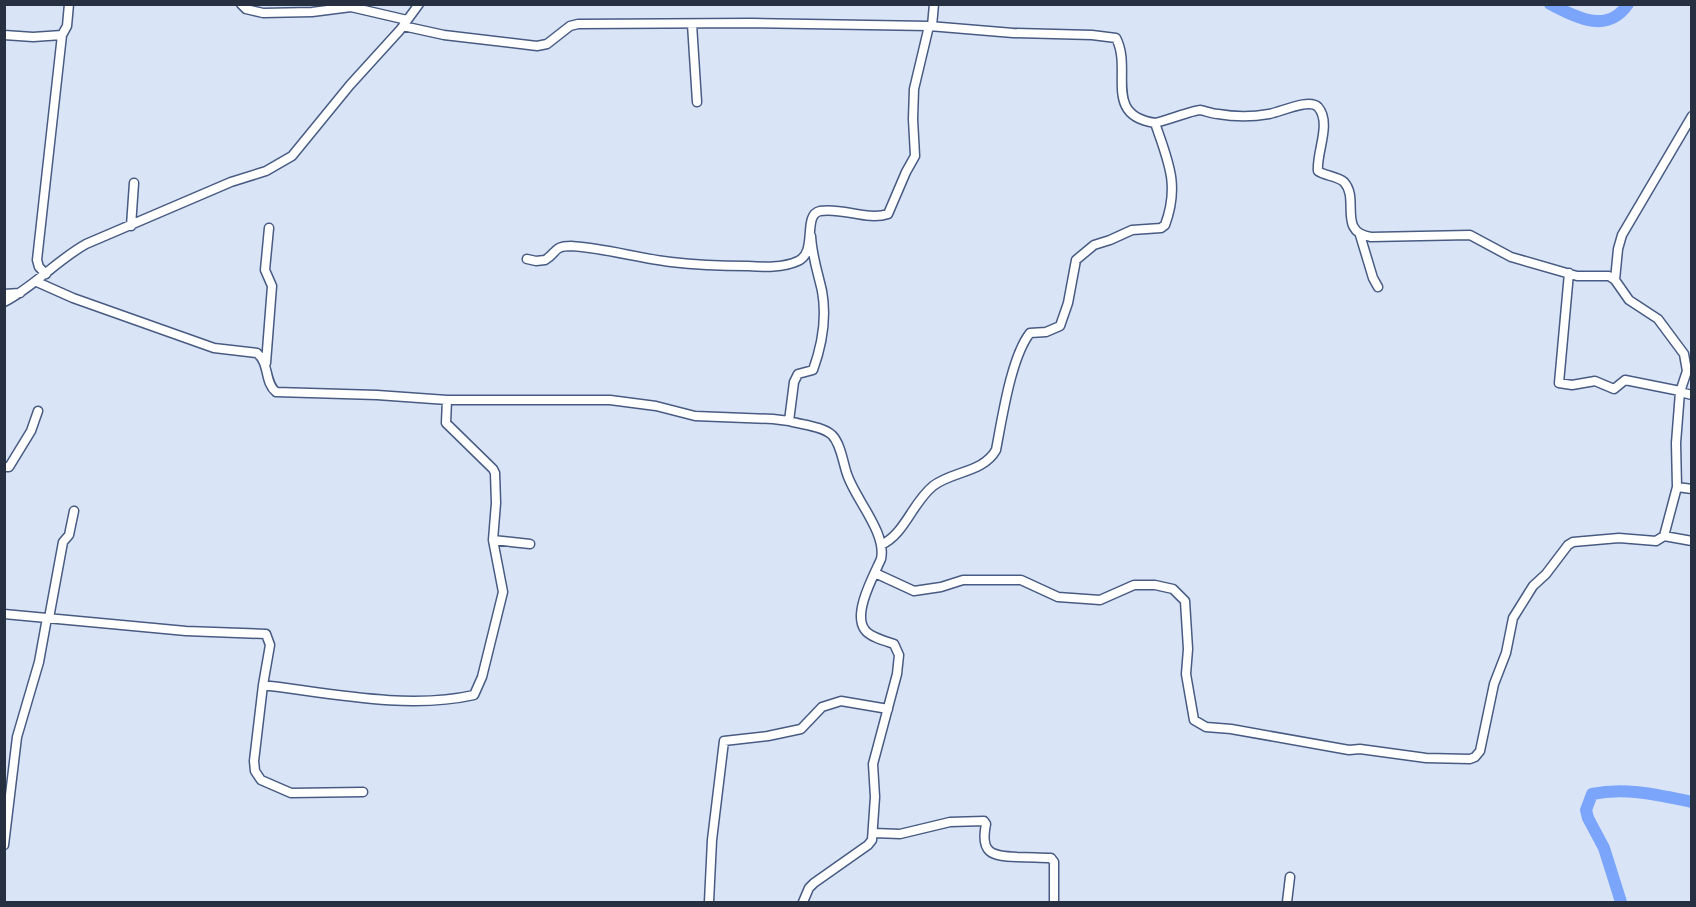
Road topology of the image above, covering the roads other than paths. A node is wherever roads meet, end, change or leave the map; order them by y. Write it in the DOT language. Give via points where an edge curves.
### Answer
graph roads {
  1 [pos="69,4"];
  2 [pos="241,4"];
  3 [pos="419,4"];
  4 [pos="934,4"];
  5 [pos="405,23"];
  6 [pos="692,24"];
  7 [pos="931,26"];
  8 [pos="4,35"];
  9 [pos="62,35"];
  10 [pos="697,102"];
  11 [pos="1692,116"];
  12 [pos="1155,123"];
  13 [pos="134,183"];
  14 [pos="131,226"];
  15 [pos="269,228"];
  16 [pos="1360,234"];
  17 [pos="811,236"];
  18 [pos="526,259"];
  19 [pos="1569,273"];
  20 [pos="46,274"];
  21 [pos="1615,280"];
  22 [pos="36,282"];
  23 [pos="1378,287"];
  24 [pos="23,292"];
  25 [pos="4,294"];
  26 [pos="4,302"];
  27 [pos="266,364"];
  28 [pos="1680,391"];
  29 [pos="1692,394"];
  30 [pos="447,400"];
  31 [pos="38,411"];
  32 [pos="789,421"];
  33 [pos="4,466"];
  34 [pos="1677,487"];
  35 [pos="1692,489"];
  36 [pos="74,511"];
  37 [pos="1664,536"];
  38 [pos="493,540"];
  39 [pos="1692,541"];
  40 [pos="530,544"];
  41 [pos="881,545"];
  42 [pos="875,573"];
  43 [pos="4,614"];
  44 [pos="48,618"];
  45 [pos="263,685"];
  46 [pos="888,709"];
  47 [pos="363,792"];
  48 [pos="874,833"];
  49 [pos="4,845"];
  50 [pos="1290,877"];
  51 [pos="710,903"];
  52 [pos="803,903"];
  53 [pos="1054,903"];
  54 [pos="1287,903"];
  1 -- 9 [label="street"];
  2 -- 5 [label="street" via="263,13 351,7"];
  3 -- 5 [label="street"];
  4 -- 7 [label="street"];
  5 -- 6 [label="street" via="444,35 537,46 547,45 575,24"];
  5 -- 14 [label="street" via="292,156 266,171 231,182"];
  6 -- 7 [label="street"];
  6 -- 10 [label="street"];
  7 -- 12 [label="street" via="1116,38 1126,107 1140,120"];
  7 -- 17 [label="street" via="914,89 915,156 891,212 885,216 817,212 812,218"];
  8 -- 9 [label="street"];
  9 -- 20 [label="street" via="37,261"];
  11 -- 21 [label="street" via="1622,235"];
  12 -- 16 [label="street" via="1197,110 1251,116 1315,105 1323,127 1317,170 1342,180 1347,187 1352,220"];
  12 -- 41 [label="street" via="1173,187 1165,225 1132,230 1094,245 1076,260 1060,326 1029,333 1020,350 991,458 982,466 954,474 935,485 920,498 894,537"];
  13 -- 14 [label="street"];
  14 -- 20 [label="street" via="81,248"];
  15 -- 27 [label="street" via="265,270 272,285"];
  16 -- 19 [label="street" via="1470,236 1511,257"];
  16 -- 23 [label="street"];
  17 -- 18 [label="street" via="802,258 779,266 671,262 571,246 560,247 545,260"];
  17 -- 32 [label="street" via="822,293 823,332 813,370 798,374 794,382"];
  19 -- 21 [label="street" via="1581,277 1606,275"];
  19 -- 28 [label="street" via="1559,383 1595,381 1614,389 1624,380"];
  20 -- 22 [label="street"];
  21 -- 28 [label="street" via="1629,300 1658,319 1684,354 1687,371"];
  22 -- 24 [label="street"];
  22 -- 27 [label="street" via="207,345 257,353"];
  24 -- 25 [label="street"];
  24 -- 26 [label="street"];
  27 -- 30 [label="street" via="271,387 276,392"];
  28 -- 29 [label="street"];
  28 -- 34 [label="street"];
  30 -- 32 [label="street" via="610,400 695,416"];
  30 -- 38 [label="street" via="446,423 495,471"];
  31 -- 33 [label="street" via="9,467"];
  32 -- 41 [label="street" via="820,429 836,440 850,483"];
  34 -- 35 [label="street"];
  34 -- 37 [label="street"];
  36 -- 44 [label="street" via="70,533 63,542"];
  37 -- 39 [label="street"];
  37 -- 42 [label="street" via="1656,541 1619,538 1568,545 1527,593 1513,618 1480,751 1470,759 1349,750 1206,727 1194,720 1186,674 1185,601 1173,589 1134,585 1100,600 1058,597 1021,580 963,580 914,591"];
  38 -- 40 [label="street"];
  38 -- 45 [label="street" via="503,592 474,695 440,701 363,698"];
  41 -- 42 [label="street" via="882,555"];
  42 -- 46 [label="street" via="861,621 867,633 894,644 899,655"];
  43 -- 44 [label="street"];
  44 -- 45 [label="street" via="266,634 270,645"];
  44 -- 49 [label="street" via="17,737"];
  45 -- 47 [label="street" via="254,761 261,780 291,793"];
  46 -- 48 [label="street" via="873,764"];
  46 -- 51 [label="street" via="840,702 822,707 801,729 724,741 712,840"];
  48 -- 52 [label="street" via="868,845 814,883"];
  48 -- 53 [label="street" via="900,834 950,822 984,821 986,847 997,856 1051,858"];
  50 -- 54 [label="street"];
}
